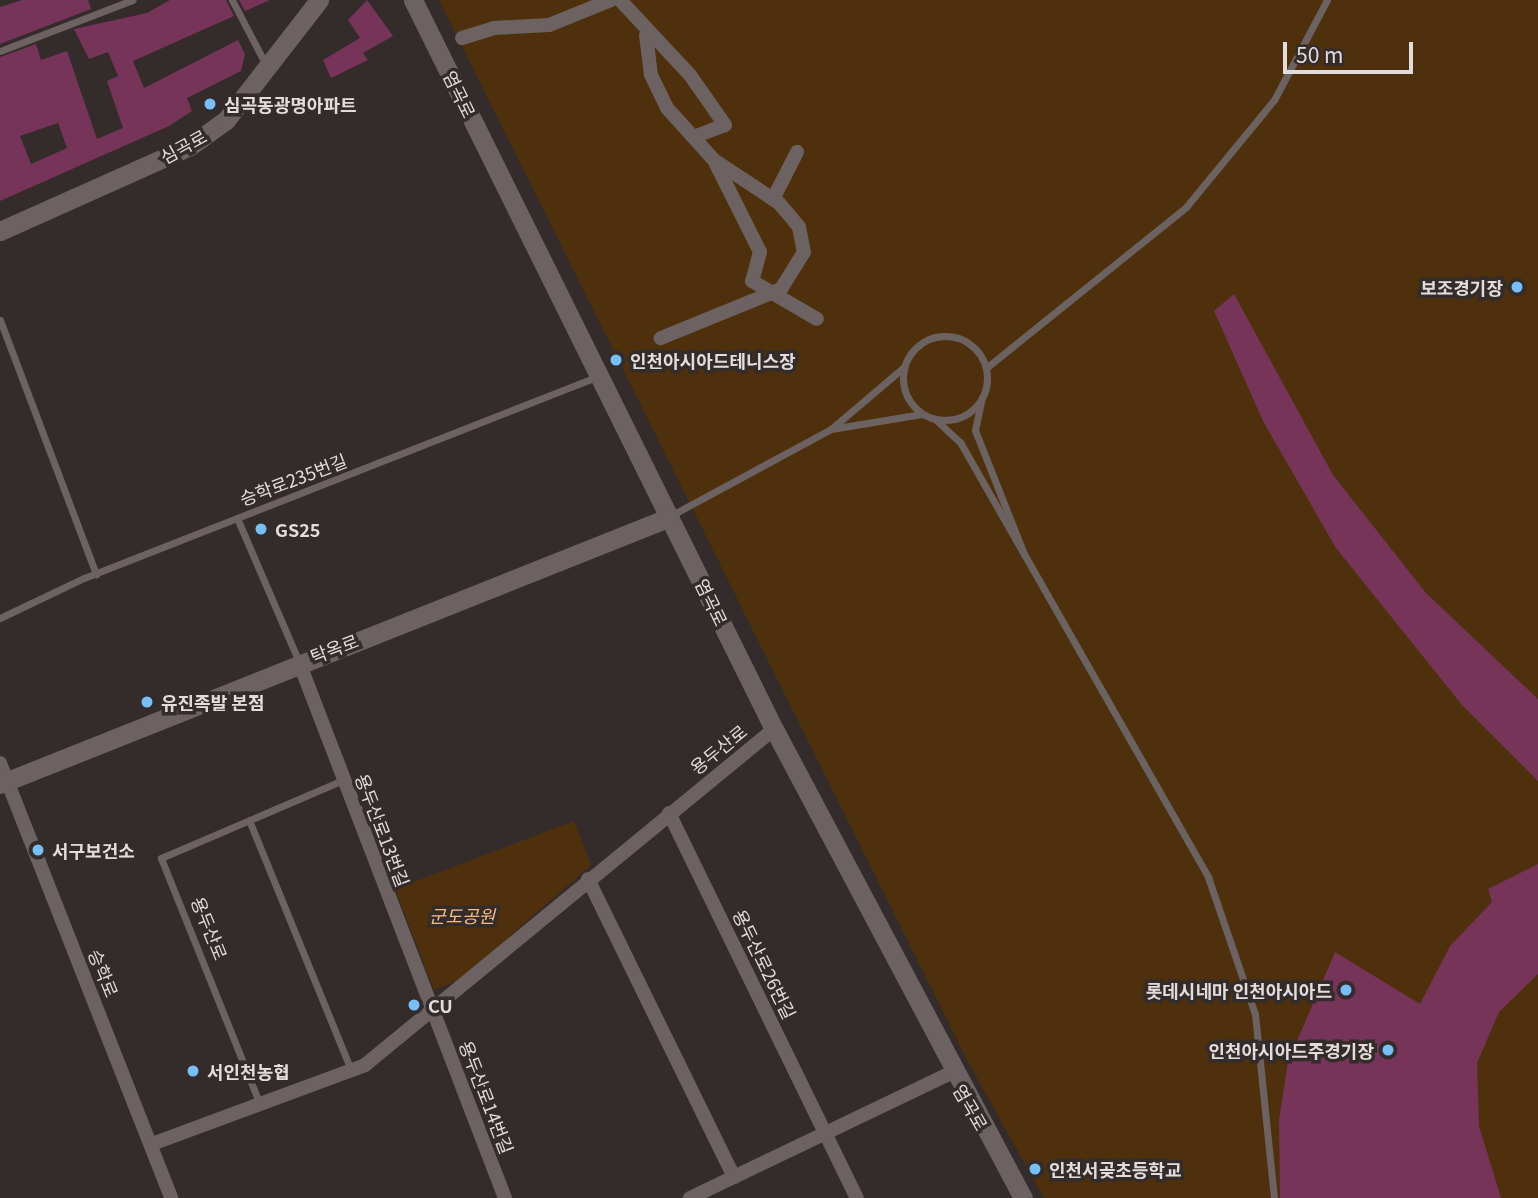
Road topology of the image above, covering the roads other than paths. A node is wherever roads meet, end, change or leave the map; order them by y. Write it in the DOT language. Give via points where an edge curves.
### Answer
graph roads {
  1 [pos="132,0"];
  2 [pos="232,0"];
  3 [pos="319,0"];
  4 [pos="413,0"];
  5 [pos="611,0"];
  6 [pos="620,0"];
  7 [pos="1327,0"];
  8 [pos="646,35"];
  9 [pos="461,38"];
  10 [pos="0,51"];
  11 [pos="267,65"];
  12 [pos="694,137"];
  13 [pos="797,152"];
  14 [pos="714,160"];
  15 [pos="773,199"];
  16 [pos="0,231"];
  17 [pos="769,293"];
  18 [pos="817,319"];
  19 [pos="0,320"];
  20 [pos="661,338"];
  21 [pos="904,368"];
  22 [pos="986,368"];
  23 [pos="599,376"];
  24 [pos="982,398"];
  25 [pos="922,414"];
  26 [pos="934,419"];
  27 [pos="831,429"];
  28 [pos="237,517"];
  29 [pos="670,517"];
  30 [pos="1024,554"];
  31 [pos="96,574"];
  32 [pos="0,618"];
  33 [pos="299,662"];
  34 [pos="774,729"];
  35 [pos="0,763"];
  36 [pos="344,780"];
  37 [pos="4,783"];
  38 [pos="669,813"];
  39 [pos="249,820"];
  40 [pos="588,878"];
  41 [pos="433,1011"];
  42 [pos="351,1070"];
  43 [pos="951,1073"];
  44 [pos="259,1102"];
  45 [pos="827,1132"];
  46 [pos="152,1144"];
  47 [pos="734,1177"];
  48 [pos="171,1198"];
  49 [pos="505,1198"];
  50 [pos="690,1198"];
  51 [pos="857,1198"];
  52 [pos="1023,1198"];
  53 [pos="1274,1198"];
  1 -- 10 [label="lane"];
  2 -- 11 [label="lane"];
  3 -- 11 [label="main road, 심곡로"];
  4 -- 23 [label="main road, 염곡로"];
  5 -- 9 [label="street" via="549,25 494,28"];
  6 -- 8 [label="street"];
  7 -- 22 [label="lane" via="1274,100 1186,207"];
  8 -- 12 [label="street" via="660,94"];
  8 -- 12 [label="street" via="690,75 725,125"];
  11 -- 16 [label="main road, 심곡로" via="226,120 190,146"];
  12 -- 14 [label="street"];
  13 -- 15 [label="street"];
  14 -- 15 [label="street"];
  14 -- 17 [label="street" via="760,252 752,281"];
  15 -- 17 [label="street" via="799,227 804,252 790,282"];
  17 -- 18 [label="street" via="800,304"];
  17 -- 20 [label="street"];
  19 -- 31 [label="lane"];
  21 -- 22 [label="lane" via="918,345 944,336 971,345"];
  21 -- 25 [label="lane" via="906,394"];
  21 -- 27 [label="lane"];
  22 -- 24 [label="lane"];
  23 -- 28 [label="lane, 승학로235번길"];
  23 -- 29 [label="main road, 염곡로"];
  24 -- 26 [label="lane" via="961,417"];
  24 -- 30 [label="lane" via="975,430"];
  25 -- 26 [label="lane"];
  25 -- 27 [label="lane"];
  26 -- 30 [label="lane" via="960,442"];
  27 -- 29 [label="lane"];
  28 -- 31 [label="lane, 승학로235번길"];
  28 -- 33 [label="lane"];
  29 -- 33 [label="main road, 탁옥로"];
  29 -- 34 [label="main road, 염곡로"];
  30 -- 53 [label="lane" via="1208,877 1255,1014"];
  31 -- 32 [label="lane, 승학로235번길"];
  33 -- 36 [label="street, 용두산로13번길"];
  33 -- 37 [label="main road, 탁옥로"];
  34 -- 38 [label="street, 용두산로"];
  34 -- 43 [label="main road, 염곡로"];
  35 -- 37 [label="street, 승학로"];
  36 -- 39 [label="lane, 용두산로"];
  36 -- 41 [label="street, 용두산로13번길"];
  37 -- 46 [label="street, 승학로"];
  38 -- 40 [label="street, 용두산로"];
  38 -- 45 [label="street, 용두산로26번길"];
  39 -- 42 [label="lane"];
  39 -- 44 [label="lane, 용두산로" via="161,858"];
  40 -- 41 [label="street, 용두산로"];
  40 -- 47 [label="street"];
  41 -- 42 [label="street, 용두산로"];
  41 -- 49 [label="street, 용두산로14번길"];
  42 -- 44 [label="street, 용두산로"];
  43 -- 45 [label="street"];
  43 -- 52 [label="main road, 염곡로"];
  44 -- 46 [label="street, 용두산로"];
  45 -- 47 [label="street"];
  45 -- 51 [label="street, 용두산로26번길"];
  46 -- 48 [label="street, 승학로"];
  47 -- 50 [label="street"];
}
